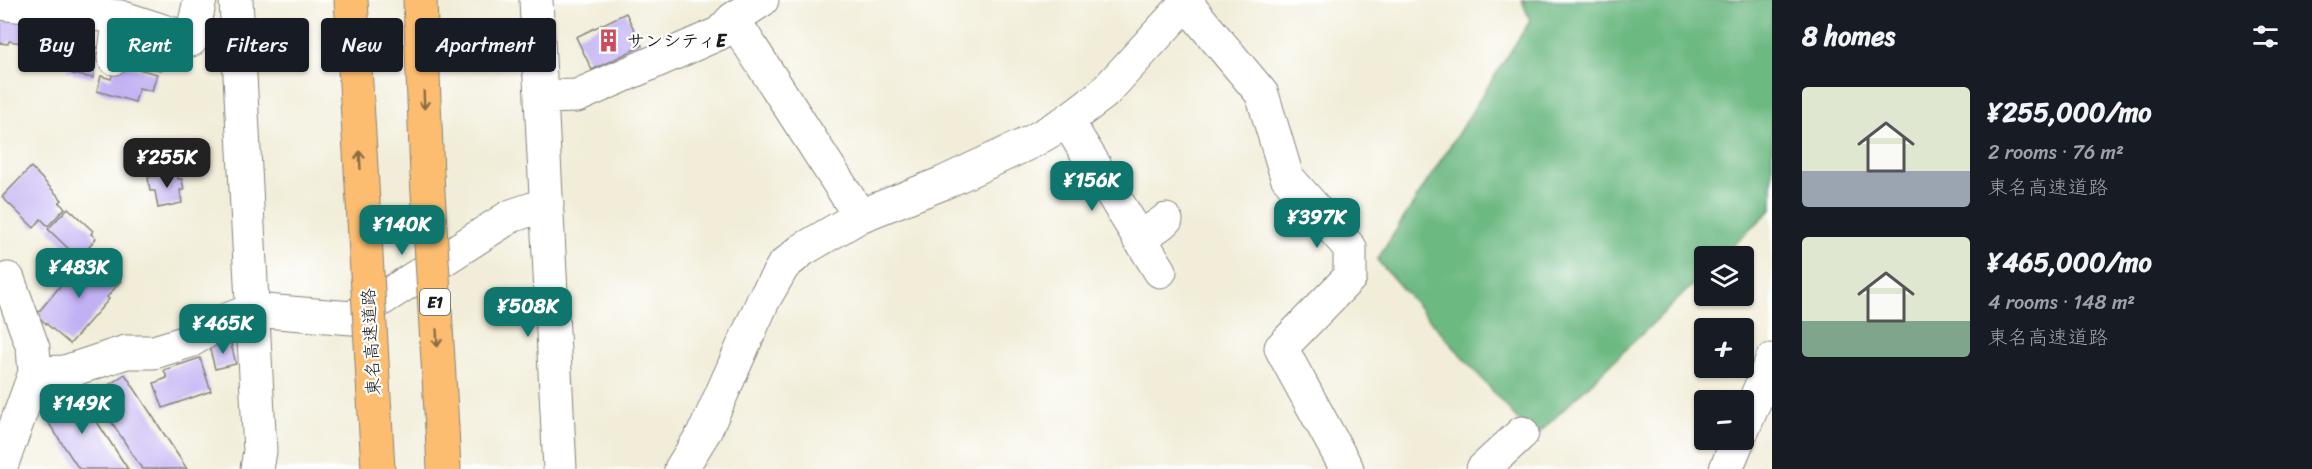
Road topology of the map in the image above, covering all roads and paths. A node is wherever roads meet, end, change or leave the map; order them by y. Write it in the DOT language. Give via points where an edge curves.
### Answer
graph roads {
  1 [pos="200,0"];
  2 [pos="236,0"];
  3 [pos="351,0"];
  4 [pos="420,0"];
  5 [pos="536,0"];
  6 [pos="762,0"];
  7 [pos="1188,2"];
  8 [pos="0,3"];
  9 [pos="120,17"];
  10 [pos="732,20"];
  11 [pos="541,97"];
  12 [pos="1067,121"];
  13 [pos="547,204"];
  14 [pos="860,216"];
  15 [pos="1166,220"];
  16 [pos="1139,240"];
  17 [pos="1160,272"];
  18 [pos="8,299"];
  19 [pos="253,310"];
  20 [pos="1772,360"];
  21 [pos="35,373"];
  22 [pos="1754,403"];
  23 [pos="1522,433"];
  24 [pos="1734,450"];
  25 [pos="0,469"];
  26 [pos="257,469"];
  27 [pos="378,469"];
  28 [pos="444,469"];
  29 [pos="560,469"];
  30 [pos="681,469"];
  31 [pos="1347,469"];
  32 [pos="1483,469"];
  33 [pos="1726,469"];
  1 -- 9 [label="street" via="191,40"];
  2 -- 19 [label="street"];
  27 -- 3 [label="highway, 東名高速道路, one-way, bridge"];
  4 -- 28 [label="highway, E1, one-way, bridge"];
  5 -- 11 [label="street"];
  6 -- 10 [label="street"];
  7 -- 12 [label="street" via="1104,93"];
  7 -- 31 [label="street" via="1262,94 1287,177 1350,248 1350,277 1281,348"];
  8 -- 9 [label="street"];
  10 -- 11 [label="street" via="720,33 577,96"];
  10 -- 14 [label="street"];
  11 -- 13 [label="street"];
  12 -- 14 [label="street" via="944,183"];
  12 -- 16 [label="street"];
  13 -- 19 [label="street" via="511,216 352,318"];
  13 -- 29 [label="street"];
  14 -- 30 [label="street" via="802,250 783,266 763,301 706,429"];
  15 -- 16 [label="street"];
  16 -- 17 [label="street"];
  18 -- 21 [label="street" via="33,348"];
  19 -- 21 [label="street" via="190,340 154,352 126,352 65,372"];
  19 -- 26 [label="street" via="260,451"];
  20 -- 22 [label="street"];
  21 -- 25 [label="street"];
  23 -- 32 [label="street"];
  24 -- 33 [label="street"];
}
